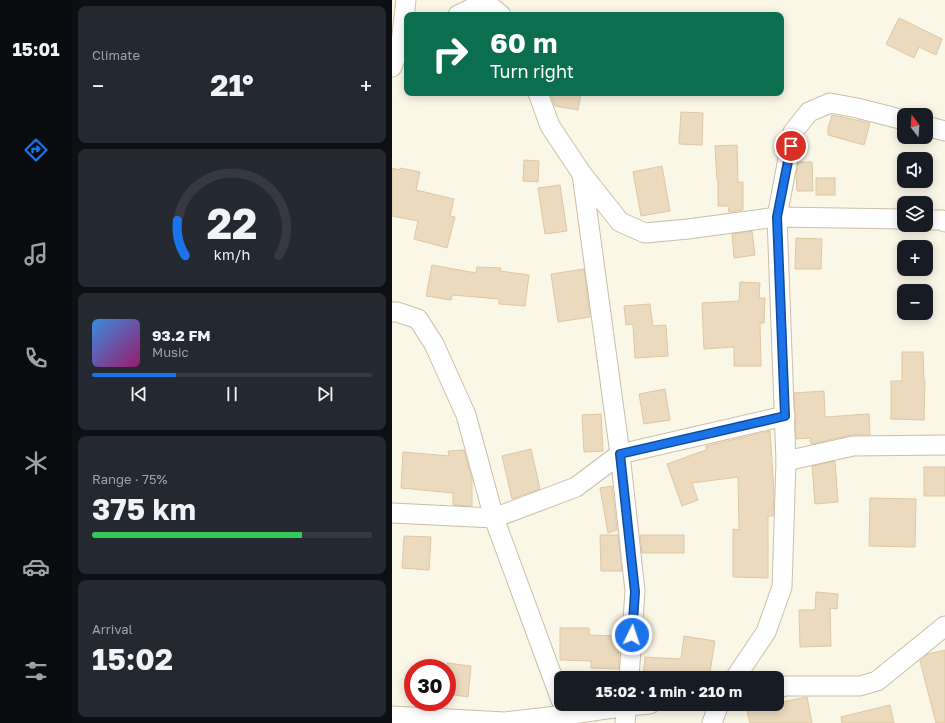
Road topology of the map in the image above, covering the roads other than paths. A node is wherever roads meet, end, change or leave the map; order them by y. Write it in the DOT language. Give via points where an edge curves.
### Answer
graph roads {
  1 [pos="406,0"];
  2 [pos="487,1"];
  3 [pos="404,12"];
  4 [pos="464,12"];
  5 [pos="498,12"];
  6 [pos="404,14"];
  7 [pos="400,43"];
  8 [pos="392,67"];
  9 [pos="539,96"];
  10 [pos="897,118"];
  11 [pos="933,128"];
  12 [pos="945,131"];
  13 [pos="582,174"];
  14 [pos="777,217"];
  15 [pos="897,220"];
  16 [pos="933,220"];
  17 [pos="945,222"];
  18 [pos="392,312"];
  19 [pos="785,416"];
  20 [pos="945,445"];
  21 [pos="620,454"];
  22 [pos="786,460"];
  23 [pos="392,513"];
  24 [pos="494,518"];
  25 [pos="945,626"];
  26 [pos="629,671"];
  27 [pos="740,671"];
  28 [pos="554,681"];
  29 [pos="784,686"];
  30 [pos="554,708"];
  31 [pos="716,711"];
  32 [pos="392,716"];
  33 [pos="712,723"];
  1 -- 3 [label="street"];
  2 -- 4 [label="street"];
  2 -- 5 [label="street"];
  6 -- 7 [label="street"];
  7 -- 8 [label="street"];
  9 -- 13 [label="street" via="550,126"];
  10 -- 14 [label="street" via="830,103 809,112 794,132"];
  11 -- 12 [label="street"];
  13 -- 14 [label="street" via="620,222 645,233"];
  13 -- 21 [label="street"];
  14 -- 15 [label="street"];
  14 -- 19 [label="street"];
  16 -- 17 [label="street"];
  18 -- 24 [label="street" via="418,319 434,344 466,416"];
  19 -- 21 [label="street"];
  19 -- 22 [label="street"];
  20 -- 22 [label="street" via="853,446"];
  21 -- 24 [label="street" via="576,487"];
  21 -- 26 [label="street" via="635,592"];
  22 -- 27 [label="street" via="782,587 766,632"];
  23 -- 24 [label="street"];
  24 -- 28 [label="street"];
  25 -- 29 [label="street" via="877,681 860,686"];
  30 -- 32 [label="street" via="505,722"];
  31 -- 33 [label="street"];
}
